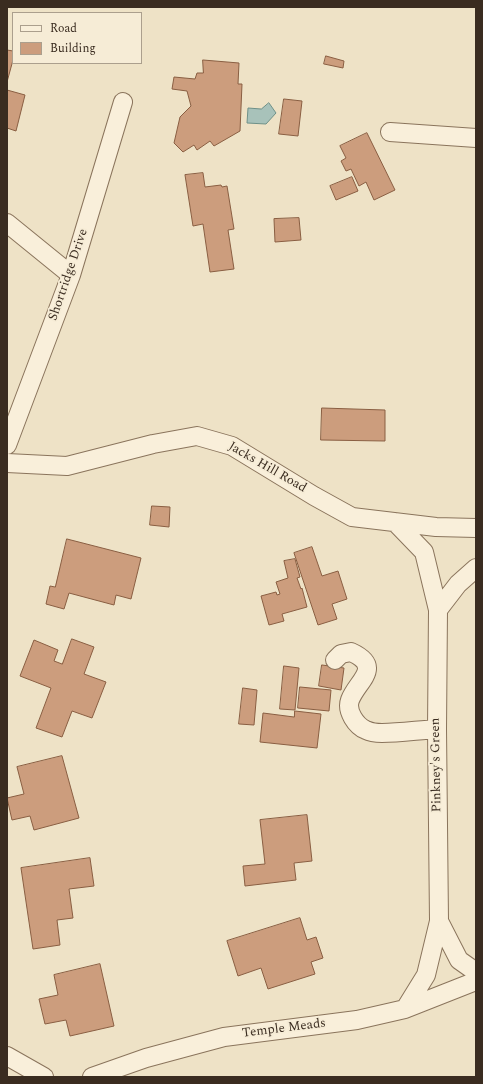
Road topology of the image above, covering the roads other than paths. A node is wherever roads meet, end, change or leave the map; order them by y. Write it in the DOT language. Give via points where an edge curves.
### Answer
graph roads {
  1 [pos="123,102"];
  2 [pos="390,132"];
  3 [pos="476,138"];
  4 [pos="7,223"];
  5 [pos="71,275"];
  6 [pos="7,445"];
  7 [pos="7,463"];
  8 [pos="395,522"];
  9 [pos="476,528"];
  10 [pos="476,568"];
  11 [pos="438,610"];
  12 [pos="335,660"];
  13 [pos="437,729"];
  14 [pos="439,921"];
  15 [pos="476,972"];
  16 [pos="476,981"];
  17 [pos="405,1009"];
  18 [pos="7,1056"];
  19 [pos="44,1077"];
  20 [pos="92,1077"];
  1 -- 5 [label="street, Shortridge Drive"];
  2 -- 3 [label="street"];
  4 -- 5 [label="street"];
  5 -- 6 [label="street, Shortridge Drive"];
  7 -- 8 [label="street, Jacks Hill Road" via="67,466 196,436 232,446 352,517"];
  8 -- 9 [label="street, Jacks Hill Road"];
  8 -- 11 [label="street, Pinkney's Green" via="424,552"];
  10 -- 11 [label="street" via="458,584"];
  11 -- 13 [label="street, Pinkney's Green"];
  12 -- 13 [label="street" via="341,654 351,652 360,656 367,665 368,670 350,701 353,719 366,730 381,733"];
  13 -- 14 [label="street, Pinkney's Green"];
  14 -- 15 [label="street, Pinkney's Green" via="459,960"];
  14 -- 17 [label="street, Pinkney's Green" via="426,975"];
  16 -- 17 [label="street, Temple Meads"];
  17 -- 20 [label="street, Temple Meads" via="357,1020 224,1037 146,1058"];
  18 -- 19 [label="street"];
}
